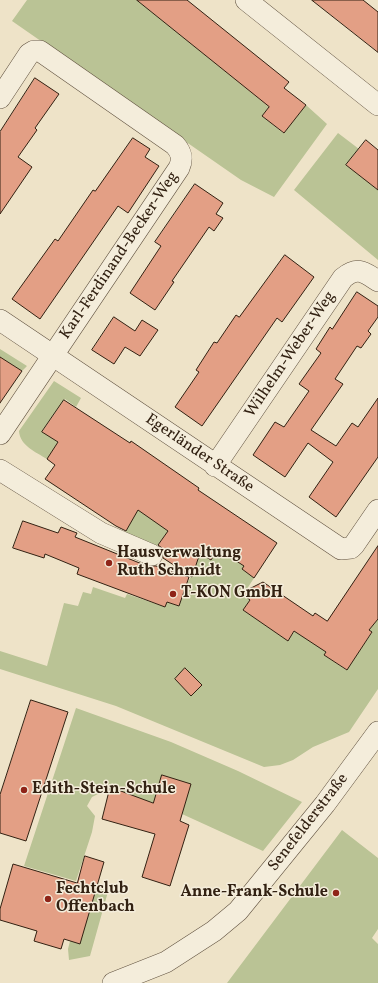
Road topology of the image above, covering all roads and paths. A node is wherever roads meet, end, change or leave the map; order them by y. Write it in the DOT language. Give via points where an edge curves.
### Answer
graph roads {
  1 [pos="246,0"];
  2 [pos="0,98"];
  3 [pos="378,105"];
  4 [pos="378,281"];
  5 [pos="0,320"];
  6 [pos="53,356"];
  7 [pos="0,434"];
  8 [pos="215,466"];
  9 [pos="0,470"];
  10 [pos="378,510"];
  11 [pos="152,555"];
  12 [pos="378,732"];
  13 [pos="113,983"];
  1 -- 3 [label="street"];
  2 -- 6 [label="street, Karl-Ferdinand-Becker-Weg" via="29,54 40,51 175,145 181,154 179,168"];
  4 -- 8 [label="street, Wilhelm-Weber-Weg" via="358,271 351,272 344,278"];
  5 -- 6 [label="street, Egerländer Straße"];
  6 -- 7 [label="street"];
  6 -- 8 [label="street, Egerländer Straße"];
  8 -- 10 [label="street, Egerländer Straße" via="341,549 354,545"];
  9 -- 11 [label="street" via="101,533"];
  12 -- 13 [label="street, Senefelderstraße" via="325,804 238,910 214,931 166,962"];
}
